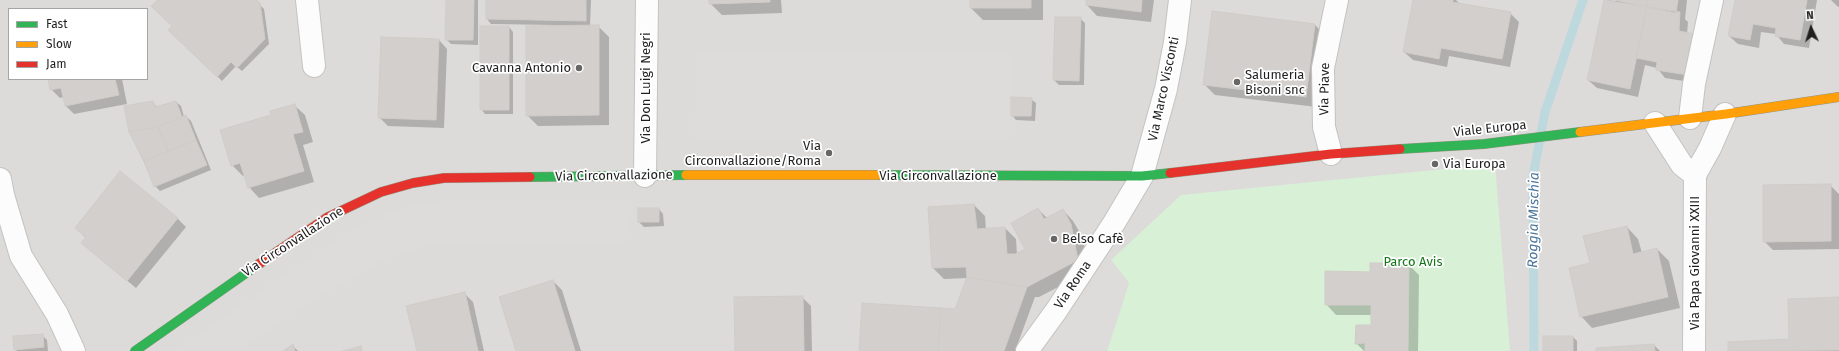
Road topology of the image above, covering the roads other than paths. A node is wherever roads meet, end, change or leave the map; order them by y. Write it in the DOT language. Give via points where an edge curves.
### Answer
graph roads {
  1 [pos="307,0"];
  2 [pos="647,0"];
  3 [pos="1180,0"];
  4 [pos="1337,0"];
  5 [pos="1712,0"];
  6 [pos="314,66"];
  7 [pos="1839,96"];
  8 [pos="1725,114"];
  9 [pos="1690,118"];
  10 [pos="1655,123"];
  11 [pos="1331,154"];
  12 [pos="1695,175"];
  13 [pos="645,176"];
  14 [pos="1142,176"];
  15 [pos="0,179"];
  16 [pos="74,351"];
  17 [pos="135,351"];
  18 [pos="1027,351"];
  19 [pos="1694,351"];
  1 -- 6 [label="street"];
  2 -- 13 [label="street, Via Don Luigi Negri"];
  3 -- 14 [label="street, Via Marco Visconti" via="1166,89"];
  4 -- 11 [label="street, Via Piave" via="1323,68 1324,127"];
  5 -- 9 [label="street" via="1694,84"];
  7 -- 8 [label="street, Viale Europa"];
  8 -- 9 [label="street, Viale Europa"];
  8 -- 12 [label="street"];
  9 -- 10 [label="street, Viale Europa"];
  10 -- 11 [label="street, Viale Europa" via="1484,144"];
  10 -- 12 [label="street" via="1682,165"];
  11 -- 14 [label="street, Viale Europa"];
  12 -- 19 [label="street, Via Papa Giovanni XXIII"];
  13 -- 14 [label="street, Via Circonvallazione"];
  13 -- 17 [label="street, Via Circonvallazione" via="444,178 381,192 328,217"];
  14 -- 18 [label="street, Via Roma" via="1114,223"];
  15 -- 16 [label="street" via="21,256 57,314"];
}
